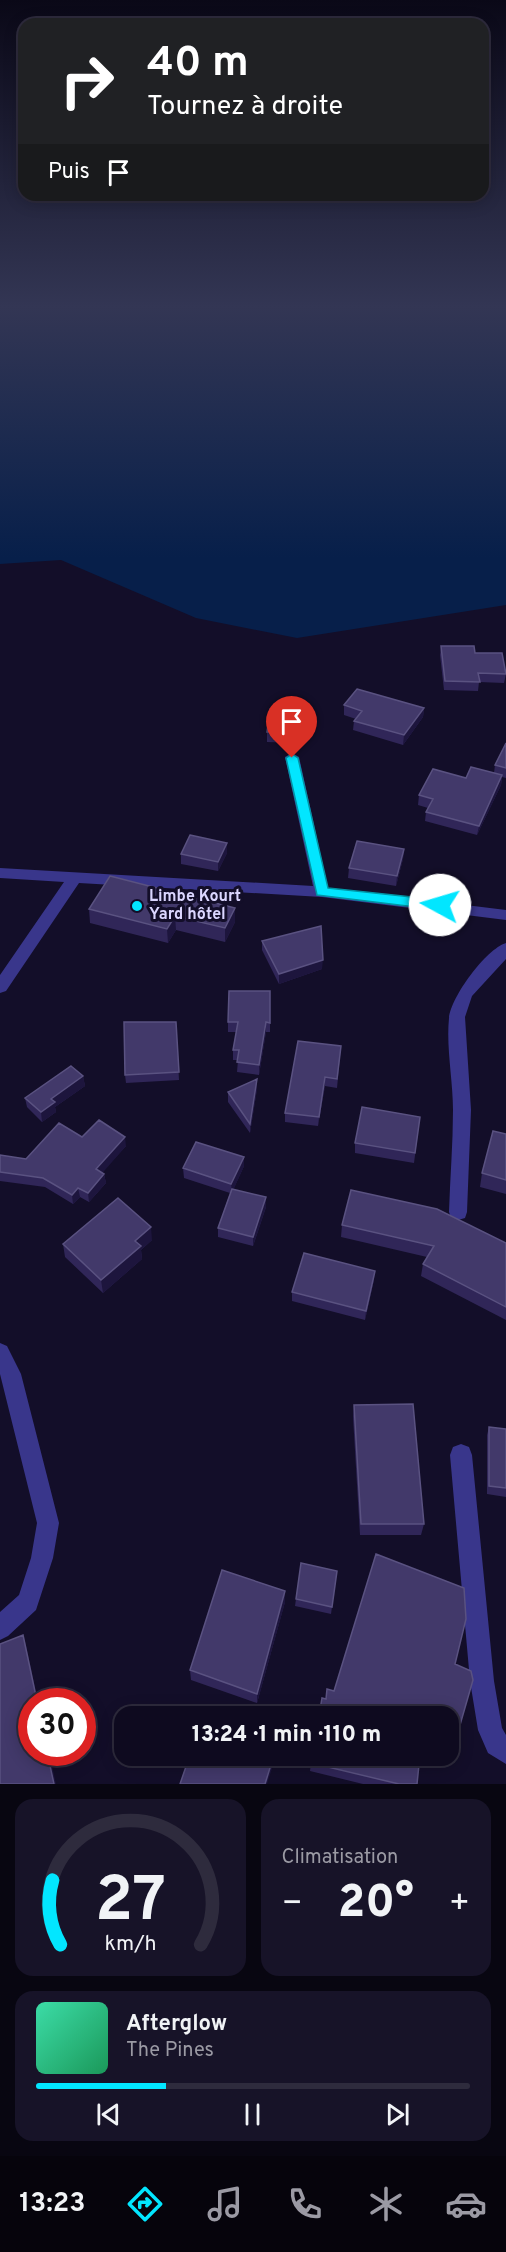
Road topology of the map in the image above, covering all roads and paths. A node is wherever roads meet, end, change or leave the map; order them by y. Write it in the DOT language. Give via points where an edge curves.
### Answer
graph roads {
  1 [pos="292,758"];
  2 [pos="0,873"];
  3 [pos="75,876"];
  4 [pos="322,892"];
  5 [pos="506,915"];
  6 [pos="506,949"];
  7 [pos="0,987"];
  8 [pos="458,1212"];
  9 [pos="0,1353"];
  10 [pos="461,1455"];
  11 [pos="0,1628"];
  12 [pos="506,1752"];
  1 -- 4 [label="street"];
  2 -- 3 [label="street"];
  3 -- 4 [label="street"];
  3 -- 7 [label="street"];
  4 -- 5 [label="street"];
  6 -- 8 [label="street" via="465,994 458,1017 462,1110"];
  9 -- 11 [label="street" via="11,1374 48,1522 28,1602"];
  10 -- 12 [label="street" via="482,1681 490,1730"];
}
